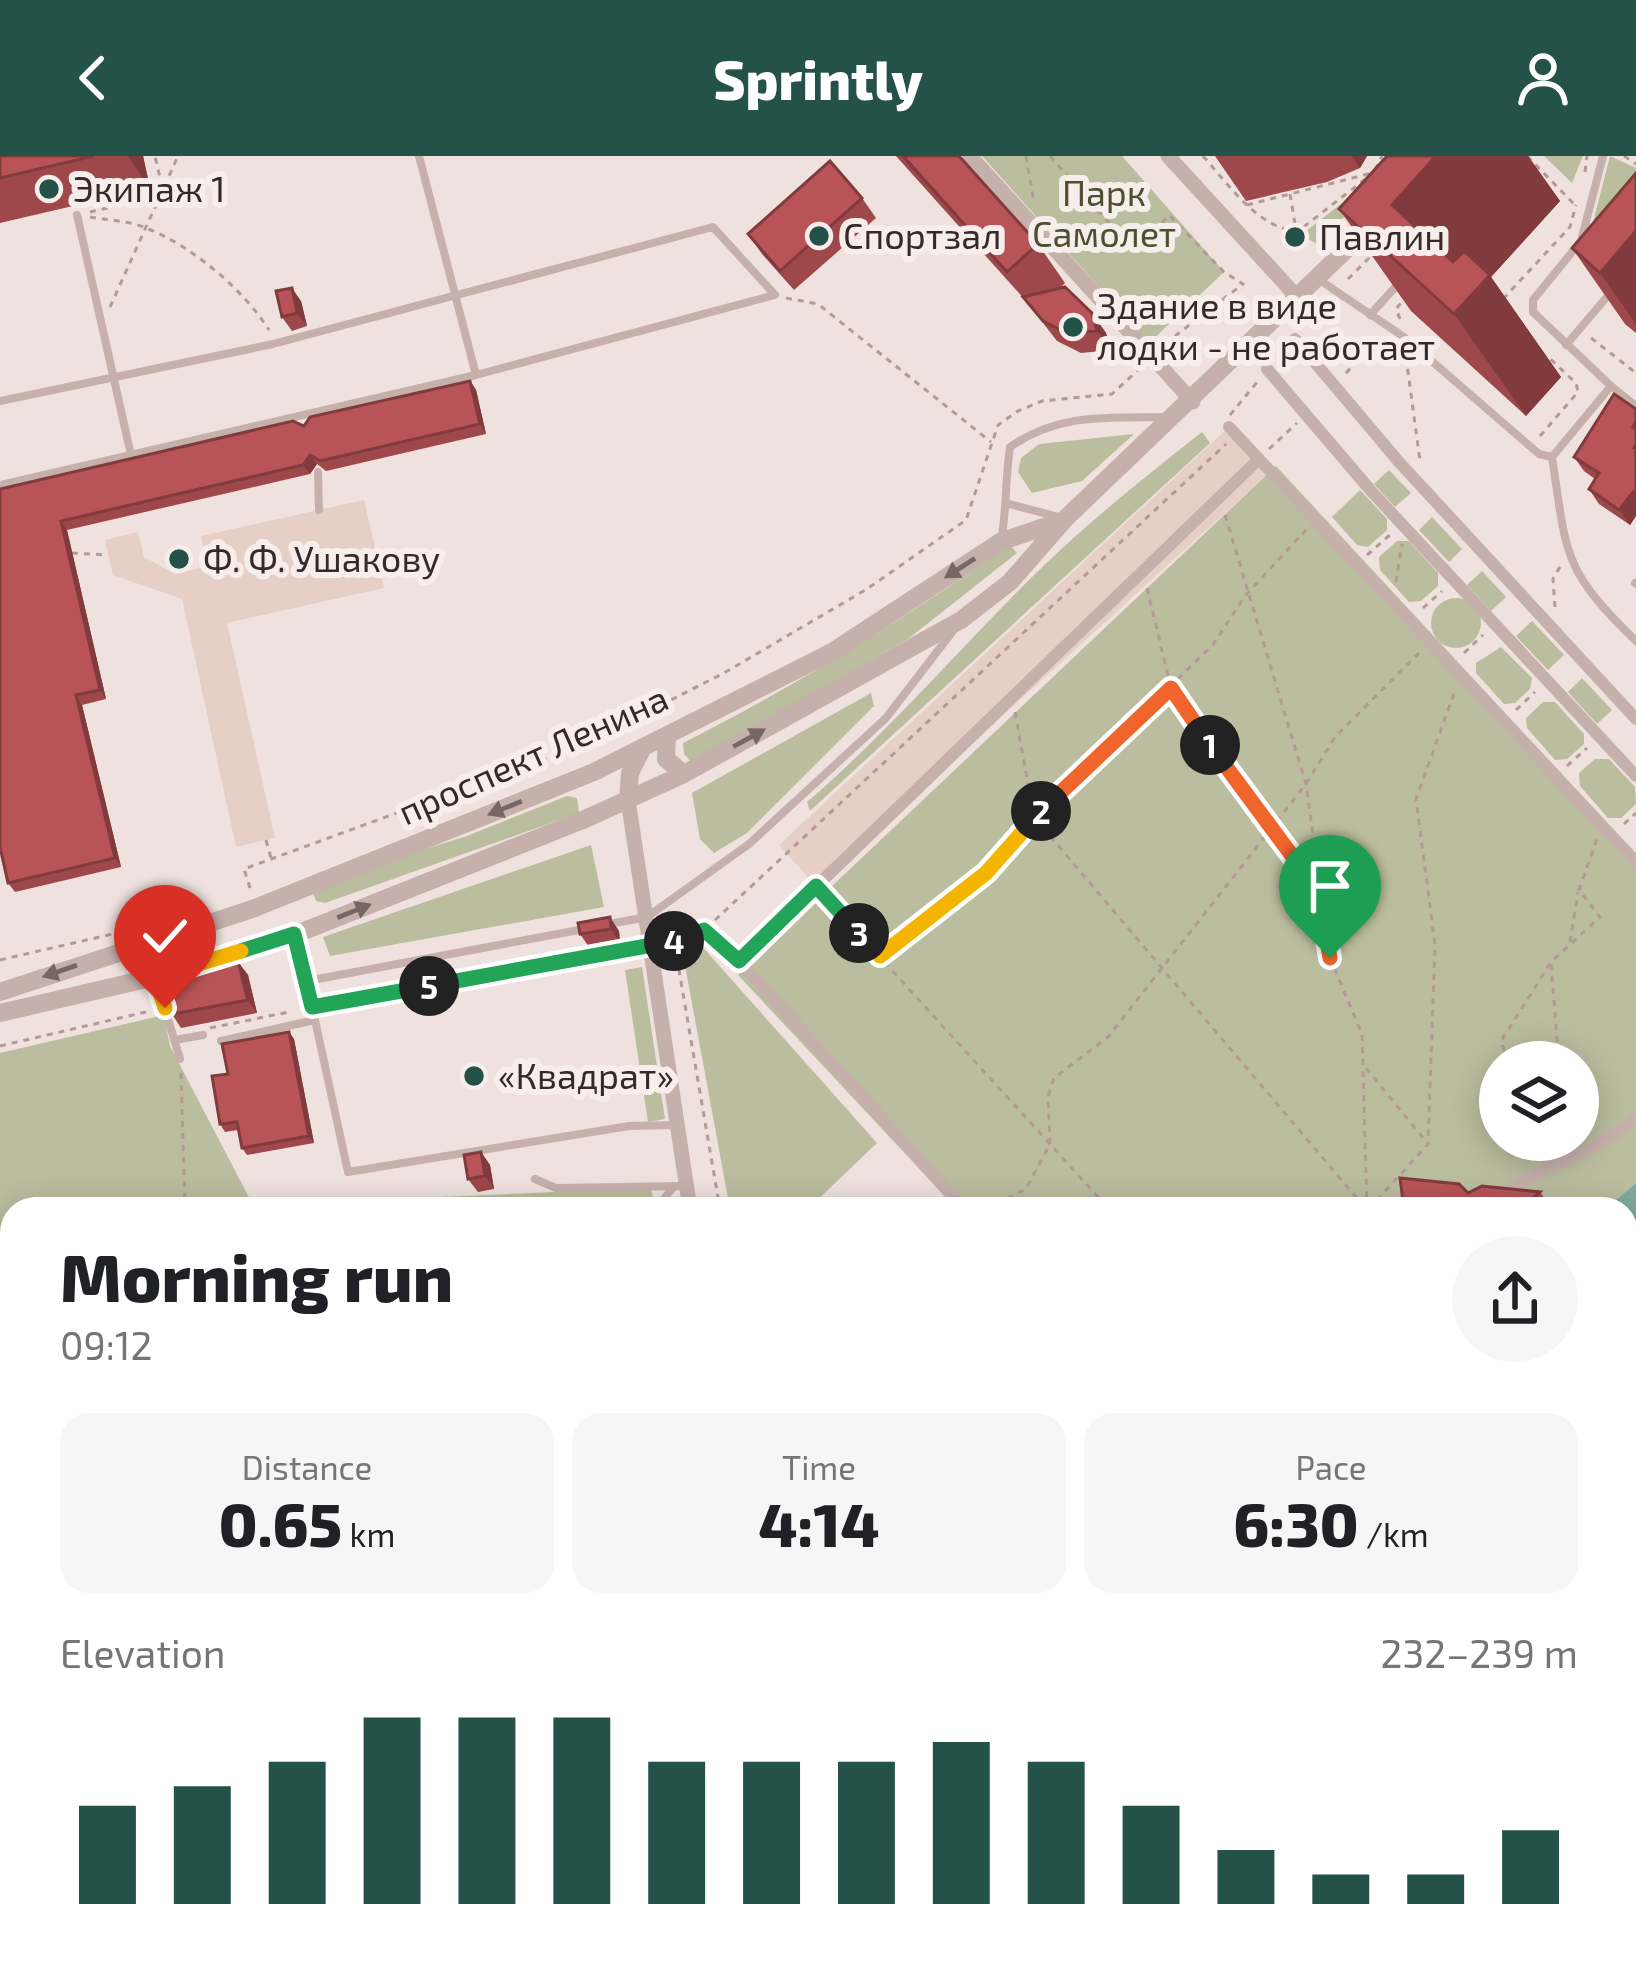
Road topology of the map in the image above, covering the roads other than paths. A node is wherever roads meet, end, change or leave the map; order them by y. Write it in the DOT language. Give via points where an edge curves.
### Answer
graph roads {
  1 [pos="418,156"];
  2 [pos="970,156"];
  3 [pos="1168,156"];
  4 [pos="1603,156"];
  5 [pos="1389,206"];
  6 [pos="77,214"];
  7 [pos="1318,278"];
  8 [pos="1622,280"];
  9 [pos="1401,281"];
  10 [pos="456,298"];
  11 [pos="1298,298"];
  12 [pos="1370,315"];
  13 [pos="1294,339"];
  14 [pos="1566,345"];
  15 [pos="1267,370"];
  16 [pos="476,375"];
  17 [pos="111,382"];
  18 [pos="1611,386"];
  19 [pos="0,401"];
  20 [pos="1192,402"];
  21 [pos="1636,406"];
  22 [pos="297,416"];
  23 [pos="1175,417"];
  24 [pos="308,428"];
  25 [pos="1233,431"];
  26 [pos="131,455"];
  27 [pos="1552,457"];
  28 [pos="1259,459"];
  29 [pos="318,472"];
  30 [pos="0,485"];
  31 [pos="1009,504"];
  32 [pos="319,510"];
  33 [pos="1065,519"];
  34 [pos="1000,542"];
  35 [pos="961,620"];
  36 [pos="1636,641"];
  37 [pos="1636,719"];
  38 [pos="667,735"];
  39 [pos="642,749"];
  40 [pos="594,772"];
  41 [pos="684,774"];
  42 [pos="1636,776"];
  43 [pos="566,784"];
  44 [pos="628,800"];
  45 [pos="584,820"];
  46 [pos="1636,862"];
  47 [pos="647,917"];
  48 [pos="704,930"];
  49 [pos="294,934"];
  50 [pos="739,961"];
  51 [pos="155,977"];
  52 [pos="307,981"];
  53 [pos="0,992"];
  54 [pos="0,1012"];
  55 [pos="316,1021"];
  56 [pos="201,1033"];
  57 [pos="175,1040"];
  58 [pos="221,1041"];
  59 [pos="180,1060"];
  60 [pos="1636,1118"];
  61 [pos="678,1125"];
  62 [pos="535,1179"];
  63 [pos="681,1186"];
  64 [pos="669,1197"];
  65 [pos="685,1197"];
  66 [pos="953,1197"];
  67 [pos="1504,1197"];
  1 -- 10 [label="lane"];
  2 -- 20 [label="street"];
  3 -- 11 [label="street"];
  4 -- 14 [label="lane" via="1581,242 1533,300 1533,312"];
  5 -- 7 [label="street, проспект Ленина"];
  6 -- 17 [label="lane"];
  7 -- 11 [label="street, проспект Ленина"];
  7 -- 12 [label="lane"];
  8 -- 14 [label="lane"];
  9 -- 12 [label="lane"];
  10 -- 16 [label="lane"];
  10 -- 16 [label="lane" via="713,226 775,296"];
  10 -- 17 [label="lane"];
  11 -- 20 [label="street, проспект Ленина"];
  12 -- 27 [label="lane"];
  13 -- 37 [label="street"];
  14 -- 18 [label="lane"];
  15 -- 42 [label="street"];
  16 -- 22 [label="lane"];
  17 -- 19 [label="lane"];
  17 -- 26 [label="lane"];
  18 -- 21 [label="lane"];
  18 -- 27 [label="lane"];
  20 -- 23 [label="street, проспект Ленина"];
  22 -- 24 [label="lane"];
  22 -- 26 [label="lane"];
  23 -- 31 [label="lane" via="1072,418 1039,427 1010,447"];
  23 -- 33 [label="street, проспект Ленина"];
  25 -- 28 [label="street"];
  26 -- 30 [label="lane"];
  27 -- 36 [label="lane" via="1567,556 1588,594"];
  28 -- 46 [label="street"];
  28 -- 50 [label="street"];
  29 -- 32 [label="lane"];
  31 -- 33 [label="lane"];
  31 -- 34 [label="lane"];
  33 -- 34 [label="street, проспект Ленина"];
  33 -- 35 [label="street, проспект Ленина" via="1010,581"];
  34 -- 38 [label="street, проспект Ленина, one-way" via="832,652"];
  41 -- 35 [label="street, проспект Ленина, one-way"];
  35 -- 47 [label="lane, проспект Ленина" via="886,718 749,844"];
  38 -- 39 [label="street, проспект Ленина"];
  38 -- 41 [label="street" via="666,758"];
  39 -- 40 [label="street, проспект Ленина"];
  39 -- 44 [label="street"];
  40 -- 43 [label="street, проспект Ленина"];
  40 -- 44 [label="street" via="616,780"];
  41 -- 44 [label="street, проспект Ленина"];
  43 -- 45 [label="street" via="583,798"];
  43 -- 53 [label="street, проспект Ленина, one-way" via="255,908"];
  44 -- 45 [label="street, проспект Ленина"];
  44 -- 47 [label="street"];
  49 -- 45 [label="street, проспект Ленина, one-way"];
  47 -- 52 [label="lane"];
  47 -- 61 [label="street"];
  48 -- 50 [label="street"];
  49 -- 51 [label="street, проспект Ленина"];
  49 -- 52 [label="lane"];
  50 -- 66 [label="street"];
  51 -- 54 [label="street, проспект Ленина"];
  51 -- 57 [label="lane"];
  52 -- 55 [label="lane"];
  55 -- 58 [label="lane"];
  55 -- 61 [label="lane" via="348,1172"];
  56 -- 57 [label="lane"];
  57 -- 59 [label="lane"];
  60 -- 67 [label="street" via="1611,1143 1544,1168"];
  61 -- 63 [label="street"];
  62 -- 63 [label="lane" via="556,1188"];
  63 -- 64 [label="lane"];
  63 -- 65 [label="street"];
}
